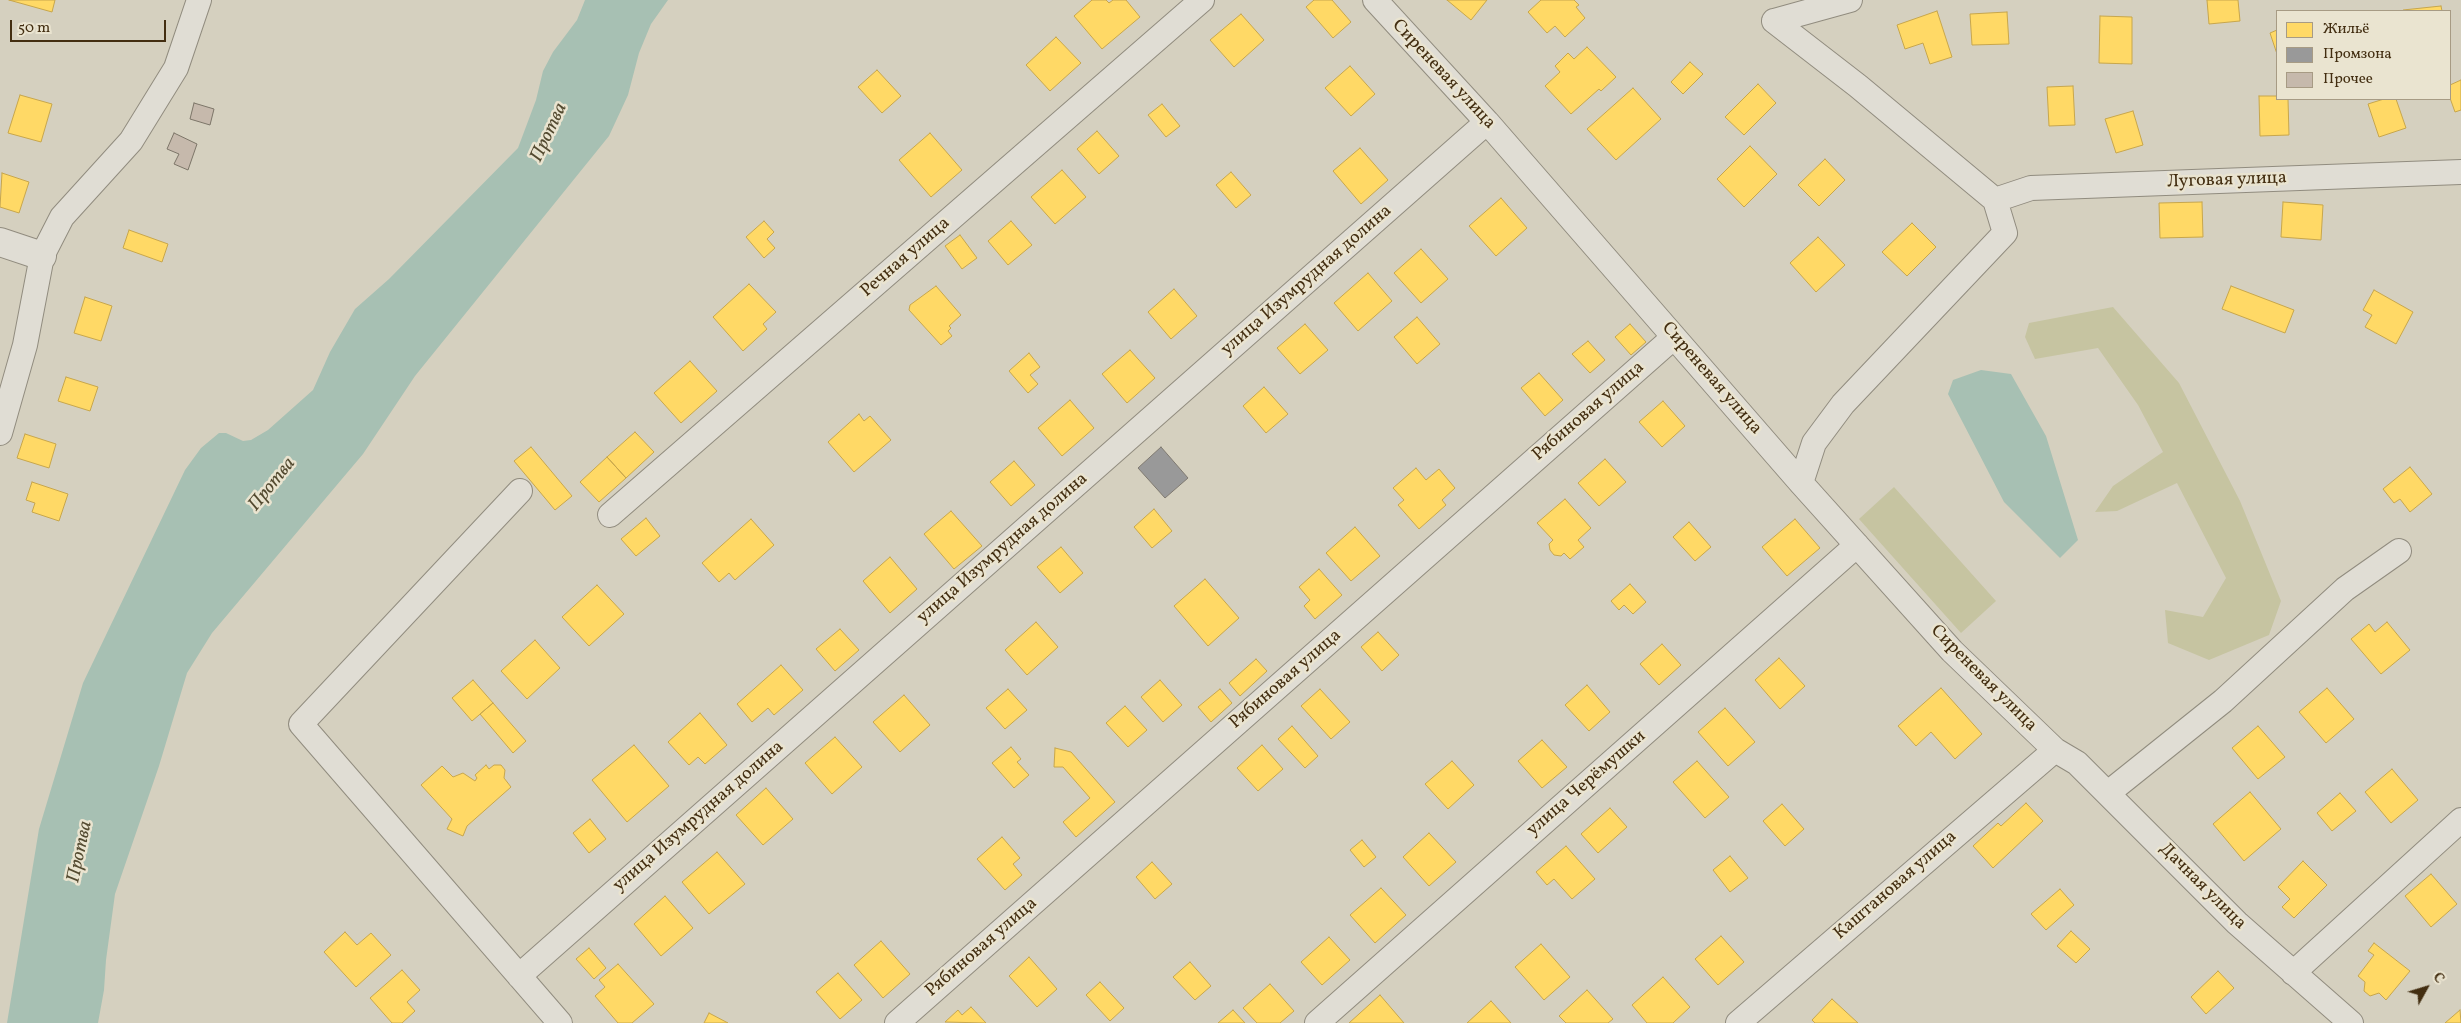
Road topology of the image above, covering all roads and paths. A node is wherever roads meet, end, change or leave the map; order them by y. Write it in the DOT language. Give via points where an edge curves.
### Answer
graph roads {
  1 [pos="199,0"];
  2 [pos="1202,0"];
  3 [pos="1375,0"];
  4 [pos="1850,0"];
  5 [pos="1488,122"];
  6 [pos="2461,172"];
  7 [pos="1995,200"];
  8 [pos="0,242"];
  9 [pos="42,256"];
  10 [pos="1674,337"];
  11 [pos="0,433"];
  12 [pos="1801,483"];
  13 [pos="520,491"];
  14 [pos="610,515"];
  15 [pos="1858,545"];
  16 [pos="2399,551"];
  17 [pos="2055,750"];
  18 [pos="2108,793"];
  19 [pos="2461,820"];
  20 [pos="2293,973"];
  21 [pos="519,976"];
  22 [pos="560,1023"];
  23 [pos="898,1023"];
  24 [pos="1317,1023"];
  25 [pos="1738,1023"];
  26 [pos="2351,1023"];
  1 -- 9 [label="street" via="176,68 136,133 62,217"];
  2 -- 14 [label="street, Речная улица"];
  3 -- 5 [label="street, Сиреневая улица"];
  4 -- 7 [label="street" via="1774,21"];
  5 -- 10 [label="street, Сиреневая улица"];
  5 -- 21 [label="street, улица Изумрудная долина"];
  6 -- 7 [label="street, Луговая улица" via="2031,188"];
  7 -- 12 [label="street" via="2005,234 1843,404 1814,443"];
  8 -- 9 [label="street"];
  9 -- 11 [label="street" via="25,344"];
  10 -- 12 [label="street, Сиреневая улица"];
  10 -- 23 [label="street, Рябиновая улица"];
  12 -- 15 [label="street, Сиреневая улица"];
  13 -- 21 [label="street" via="301,724"];
  15 -- 17 [label="street, Сиреневая улица" via="1952,651"];
  15 -- 24 [label="street, улица Черёмушки"];
  16 -- 18 [label="street" via="2345,589 2223,701"];
  17 -- 18 [label="street, Дачная улица" via="2077,763"];
  17 -- 25 [label="street, Каштановая улица"];
  18 -- 20 [label="street, Дачная улица" via="2236,923"];
  19 -- 20 [label="street"];
  20 -- 26 [label="street, Дачная улица"];
  21 -- 22 [label="street"];
}
